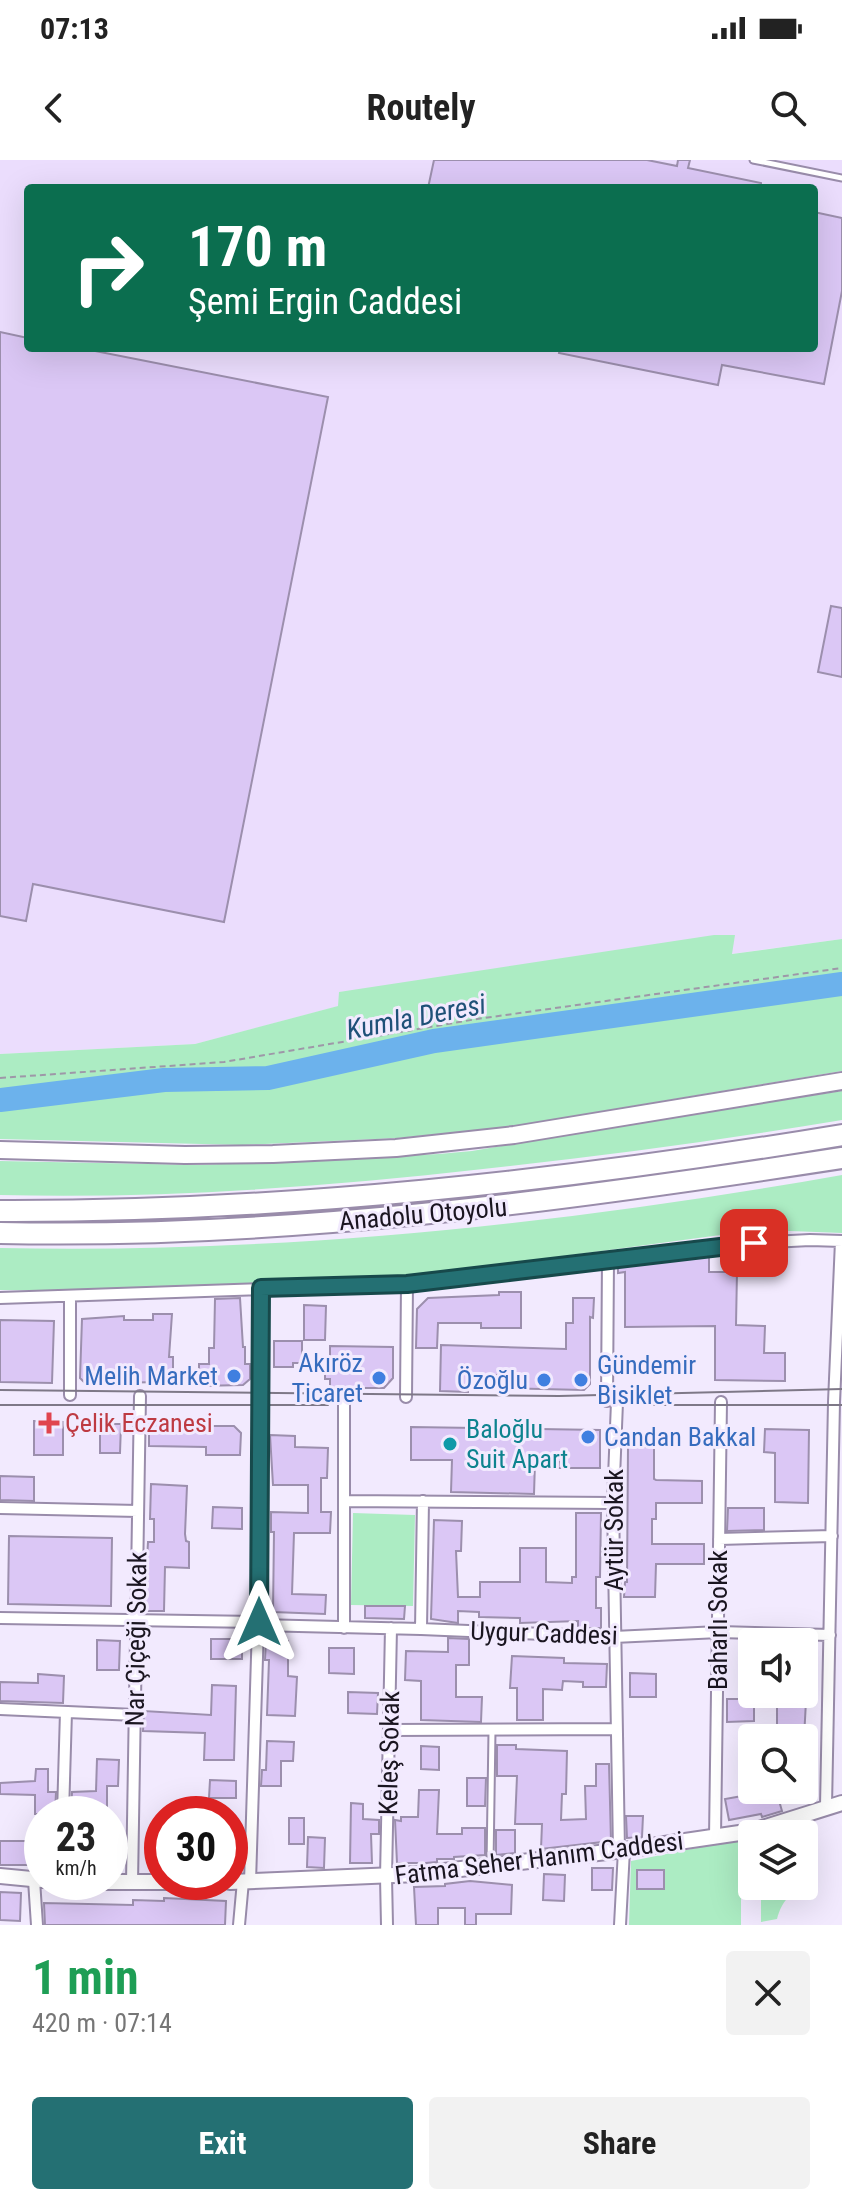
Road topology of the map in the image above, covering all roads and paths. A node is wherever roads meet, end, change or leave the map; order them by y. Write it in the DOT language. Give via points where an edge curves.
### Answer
graph roads {
  1 [pos="753,160"];
  2 [pos="842,178"];
  3 [pos="842,968"];
  4 [pos="0,1078"];
  5 [pos="842,1081"];
  6 [pos="842,1135"];
  7 [pos="0,1150"];
  8 [pos="842,1158"];
  9 [pos="0,1211"];
  10 [pos="0,1233"];
  11 [pos="842,1241"];
  12 [pos="608,1259"];
  13 [pos="407,1284"];
  14 [pos="261,1288"];
  15 [pos="70,1296"];
  16 [pos="0,1298"];
  17 [pos="70,1395"];
  18 [pos="140,1396"];
  19 [pos="406,1397"];
  20 [pos="344,1398"];
  21 [pos="721,1402"];
  22 [pos="344,1501"];
  23 [pos="423,1501"];
  24 [pos="613,1503"];
  25 [pos="0,1508"];
  26 [pos="138,1511"];
  27 [pos="832,1536"];
  28 [pos="719,1539"];
  29 [pos="0,1618"];
  30 [pos="137,1620"];
  31 [pos="258,1624"];
  32 [pos="344,1628"];
  33 [pos="391,1628"];
  34 [pos="421,1629"];
  35 [pos="719,1632"];
  36 [pos="830,1635"];
  37 [pos="614,1637"];
  38 [pos="0,1709"];
  39 [pos="66,1712"];
  40 [pos="135,1715"];
  41 [pos="615,1729"];
  42 [pos="390,1730"];
  43 [pos="492,1730"];
  44 [pos="64,1796"];
  45 [pos="247,1796"];
  46 [pos="842,1803"];
  47 [pos="826,1806"];
  48 [pos="715,1837"];
  49 [pos="621,1850"];
  50 [pos="490,1866"];
  51 [pos="0,1876"];
  52 [pos="386,1877"];
  53 [pos="24,1879"];
  54 [pos="248,1882"];
  55 [pos="128,1883"];
  56 [pos="132,1883"];
  57 [pos="144,1883"];
  58 [pos="38,1900"];
  59 [pos="240,1900"];
  60 [pos="37,1925"];
  61 [pos="239,1925"];
  62 [pos="387,1925"];
  63 [pos="620,1925"];
  1 -- 2 [label="lane"];
  3 -- 4 [label="path" via="477,1019 224,1062"];
  5 -- 7 [label="main road" via="514,1135 396,1148 185,1155"];
  6 -- 9 [label="highway, Anadolu Otoyolu" via="617,1169 350,1197 117,1211"];
  8 -- 10 [label="highway, Anadolu Otoyolu" via="585,1197 417,1215 269,1227"];
  11 -- 12 [label="street" via="754,1243"];
  11 -- 27 [label="street"];
  12 -- 13 [label="street"];
  12 -- 24 [label="street, Aytür Sokak"];
  13 -- 14 [label="street"];
  13 -- 19 [label="street"];
  14 -- 15 [label="street"];
  14 -- 31 [label="street"];
  15 -- 16 [label="street"];
  15 -- 17 [label="street"];
  18 -- 26 [label="street, Nar Çiçeği Sokak"];
  20 -- 22 [label="street"];
  21 -- 28 [label="street, Baharlı Sokak"];
  22 -- 23 [label="street"];
  22 -- 32 [label="street"];
  23 -- 24 [label="street"];
  23 -- 34 [label="street"];
  24 -- 37 [label="street, Aytür Sokak"];
  25 -- 26 [label="street"];
  26 -- 30 [label="street, Nar Çiçeği Sokak"];
  27 -- 28 [label="street"];
  27 -- 36 [label="street"];
  28 -- 35 [label="street, Baharlı Sokak"];
  29 -- 30 [label="street, Uygur Caddesi"];
  30 -- 31 [label="street, Uygur Caddesi"];
  30 -- 40 [label="street, Nar Çiçeği Sokak"];
  31 -- 32 [label="street, Uygur Caddesi"];
  31 -- 45 [label="street"];
  32 -- 33 [label="street, Uygur Caddesi"];
  33 -- 34 [label="street, Uygur Caddesi"];
  33 -- 42 [label="street, Keleş Sokak"];
  34 -- 37 [label="street, Uygur Caddesi"];
  35 -- 36 [label="street, Uygur Caddesi"];
  35 -- 37 [label="street, Uygur Caddesi"];
  35 -- 48 [label="street, Baharlı Sokak"];
  36 -- 47 [label="street"];
  37 -- 41 [label="street, Aytür Sokak"];
  38 -- 39 [label="street"];
  39 -- 40 [label="street"];
  39 -- 44 [label="street"];
  40 -- 56 [label="street, Nar Çiçeği Sokak"];
  41 -- 43 [label="street"];
  41 -- 49 [label="street, Aytür Sokak"];
  42 -- 43 [label="street"];
  42 -- 52 [label="street, Keleş Sokak"];
  43 -- 50 [label="lane"];
  46 -- 47 [label="street, Fatma Seher Hanım Caddesi"];
  47 -- 48 [label="street, Fatma Seher Hanım Caddesi" via="753,1831"];
  48 -- 49 [label="street, Fatma Seher Hanım Caddesi"];
  49 -- 50 [label="street, Fatma Seher Hanım Caddesi"];
  49 -- 63 [label="street, Aytür Sokak"];
  50 -- 52 [label="street, Fatma Seher Hanım Caddesi"];
  51 -- 53 [label="street"];
  52 -- 54 [label="street, Fatma Seher Hanım Caddesi"];
  52 -- 62 [label="street, Keleş Sokak"];
  55 -- 56 [label="street"];
  56 -- 57 [label="street"];
  58 -- 60 [label="street"];
  59 -- 61 [label="street"];
}
